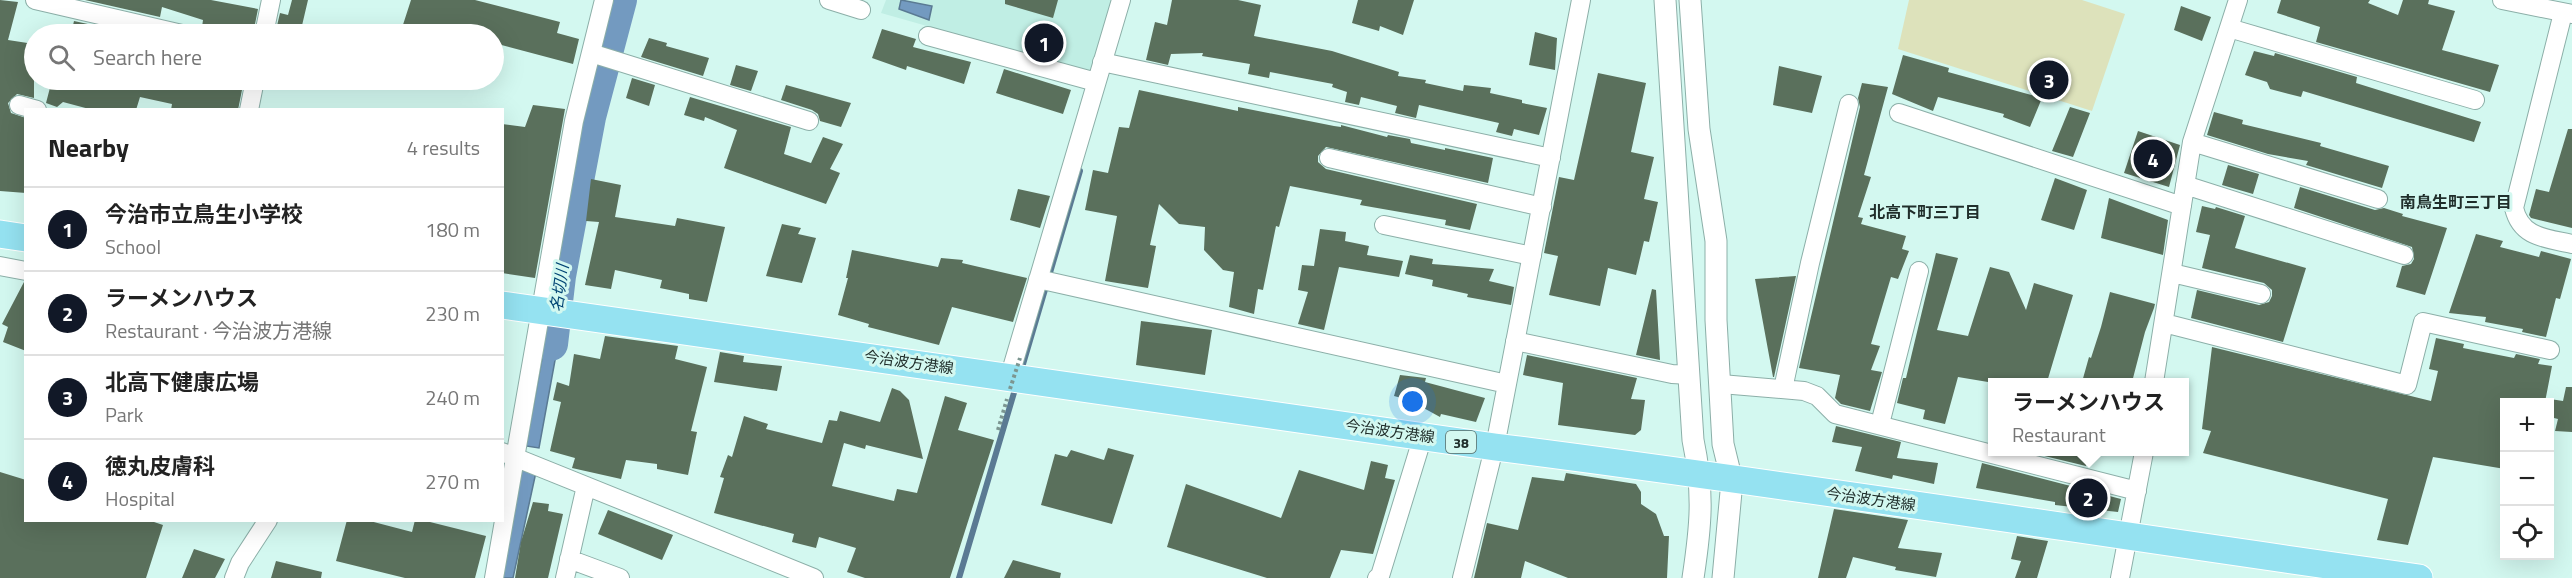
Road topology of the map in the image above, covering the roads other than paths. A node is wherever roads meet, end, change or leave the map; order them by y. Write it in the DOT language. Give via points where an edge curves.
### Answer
graph roads {
  1 [pos="35,0"];
  2 [pos="272,0"];
  3 [pos="604,0"];
  4 [pos="829,0"];
  5 [pos="1120,0"];
  6 [pos="1581,0"];
  7 [pos="1665,0"];
  8 [pos="1690,0"];
  9 [pos="2238,0"];
  10 [pos="2502,0"];
  11 [pos="861,10"];
  12 [pos="2568,13"];
  13 [pos="139,24"];
  14 [pos="266,24"];
  15 [pos="2229,28"];
  16 [pos="928,36"];
  17 [pos="591,53"];
  18 [pos="1102,62"];
  19 [pos="1096,82"];
  20 [pos="253,90"];
  21 [pos="2475,100"];
  22 [pos="1850,104"];
  23 [pos="19,105"];
  24 [pos="30,108"];
  25 [pos="249,108"];
  26 [pos="1899,113"];
  27 [pos="809,121"];
  28 [pos="2192,142"];
  29 [pos="1329,158"];
  30 [pos="1551,158"];
  31 [pos="2185,185"];
  32 [pos="2378,199"];
  33 [pos="2182,206"];
  34 [pos="1542,207"];
  35 [pos="1384,225"];
  36 [pos="0,234"];
  37 [pos="24,238"];
  38 [pos="2572,244"];
  39 [pos="2404,255"];
  40 [pos="1532,256"];
  41 [pos="0,266"];
  42 [pos="24,271"];
  43 [pos="1918,271"];
  44 [pos="2172,273"];
  45 [pos="1038,279"];
  46 [pos="2261,294"];
  47 [pos="504,305"];
  48 [pos="542,311"];
  49 [pos="2164,323"];
  50 [pos="1515,341"];
  51 [pos="2550,350"];
  52 [pos="1015,368"];
  53 [pos="1690,375"];
  54 [pos="2155,378"];
  55 [pos="1507,384"];
  56 [pos="1721,384"];
  57 [pos="1783,389"];
  58 [pos="1880,424"];
  59 [pos="1424,436"];
  60 [pos="1495,447"];
  61 [pos="1988,452"];
  62 [pos="510,455"];
  63 [pos="2003,456"];
  64 [pos="2143,456"];
  65 [pos="1701,476"];
  66 [pos="1732,481"];
  67 [pos="586,486"];
  68 [pos="2137,491"];
  69 [pos="504,501"];
  70 [pos="267,522"];
  71 [pos="501,522"];
  72 [pos="2128,538"];
  73 [pos="569,559"];
  74 [pos="234,578"];
  75 [pos="494,578"];
  76 [pos="565,578"];
  77 [pos="620,578"];
  78 [pos="814,578"];
  79 [pos="1377,578"];
  80 [pos="1462,578"];
  81 [pos="1693,578"];
  82 [pos="1723,578"];
  83 [pos="2120,578"];
  84 [pos="2419,578"];
  1 -- 13 [label="street"];
  2 -- 14 [label="street"];
  3 -- 17 [label="street"];
  4 -- 11 [label="street"];
  5 -- 18 [label="street"];
  6 -- 30 [label="street"];
  7 -- 53 [label="street"];
  8 -- 56 [label="street" via="1699,129 1716,241"];
  9 -- 15 [label="street"];
  10 -- 12 [label="street"];
  12 -- 38 [label="street" via="2514,208 2517,221 2532,235"];
  15 -- 21 [label="street"];
  15 -- 28 [label="street"];
  16 -- 19 [label="street"];
  17 -- 27 [label="street"];
  17 -- 48 [label="street" via="574,121"];
  18 -- 19 [label="street"];
  18 -- 30 [label="street"];
  19 -- 45 [label="street"];
  20 -- 25 [label="street"];
  22 -- 57 [label="street"];
  23 -- 24 [label="street"];
  26 -- 33 [label="street"];
  28 -- 31 [label="street"];
  28 -- 32 [label="street"];
  29 -- 34 [label="street"];
  30 -- 34 [label="street"];
  31 -- 33 [label="street"];
  31 -- 39 [label="street"];
  33 -- 44 [label="street"];
  34 -- 40 [label="street"];
  35 -- 40 [label="street"];
  36 -- 37 [label="main road"];
  40 -- 50 [label="street"];
  41 -- 42 [label="street"];
  43 -- 58 [label="street"];
  44 -- 46 [label="street"];
  44 -- 49 [label="street"];
  45 -- 52 [label="street"];
  45 -- 55 [label="street"];
  47 -- 48 [label="main road, 今治波方港線 / 38"];
  48 -- 52 [label="main road, 今治波方港線 / 38"];
  48 -- 62 [label="street"];
  49 -- 51 [label="street" via="2408,385 2423,322"];
  49 -- 54 [label="street"];
  50 -- 53 [label="street"];
  50 -- 55 [label="street"];
  52 -- 59 [label="main road, 今治波方港線 / 38"];
  53 -- 65 [label="street" via="1693,440"];
  55 -- 60 [label="street"];
  56 -- 57 [label="street"];
  56 -- 66 [label="street" via="1723,444"];
  57 -- 58 [label="street" via="1817,396 1835,414"];
  58 -- 61 [label="street"];
  59 -- 60 [label="main road, 今治波方港線 / 38"];
  59 -- 79 [label="street"];
  60 -- 65 [label="main road, 今治波方港線 / 38"];
  60 -- 80 [label="street"];
  62 -- 67 [label="street"];
  62 -- 69 [label="street"];
  63 -- 68 [label="street"];
  64 -- 68 [label="street"];
  65 -- 66 [label="main road, 今治波方港線 / 38"];
  65 -- 81 [label="street" via="1702,506"];
  66 -- 72 [label="main road, 今治波方港線 / 38"];
  66 -- 82 [label="street"];
  67 -- 73 [label="street"];
  67 -- 78 [label="street"];
  68 -- 72 [label="street"];
  70 -- 74 [label="street"];
  71 -- 75 [label="street"];
  72 -- 83 [label="street"];
  72 -- 84 [label="main road, 今治波方港線 / 38"];
  73 -- 76 [label="street"];
  73 -- 77 [label="street"];
}
